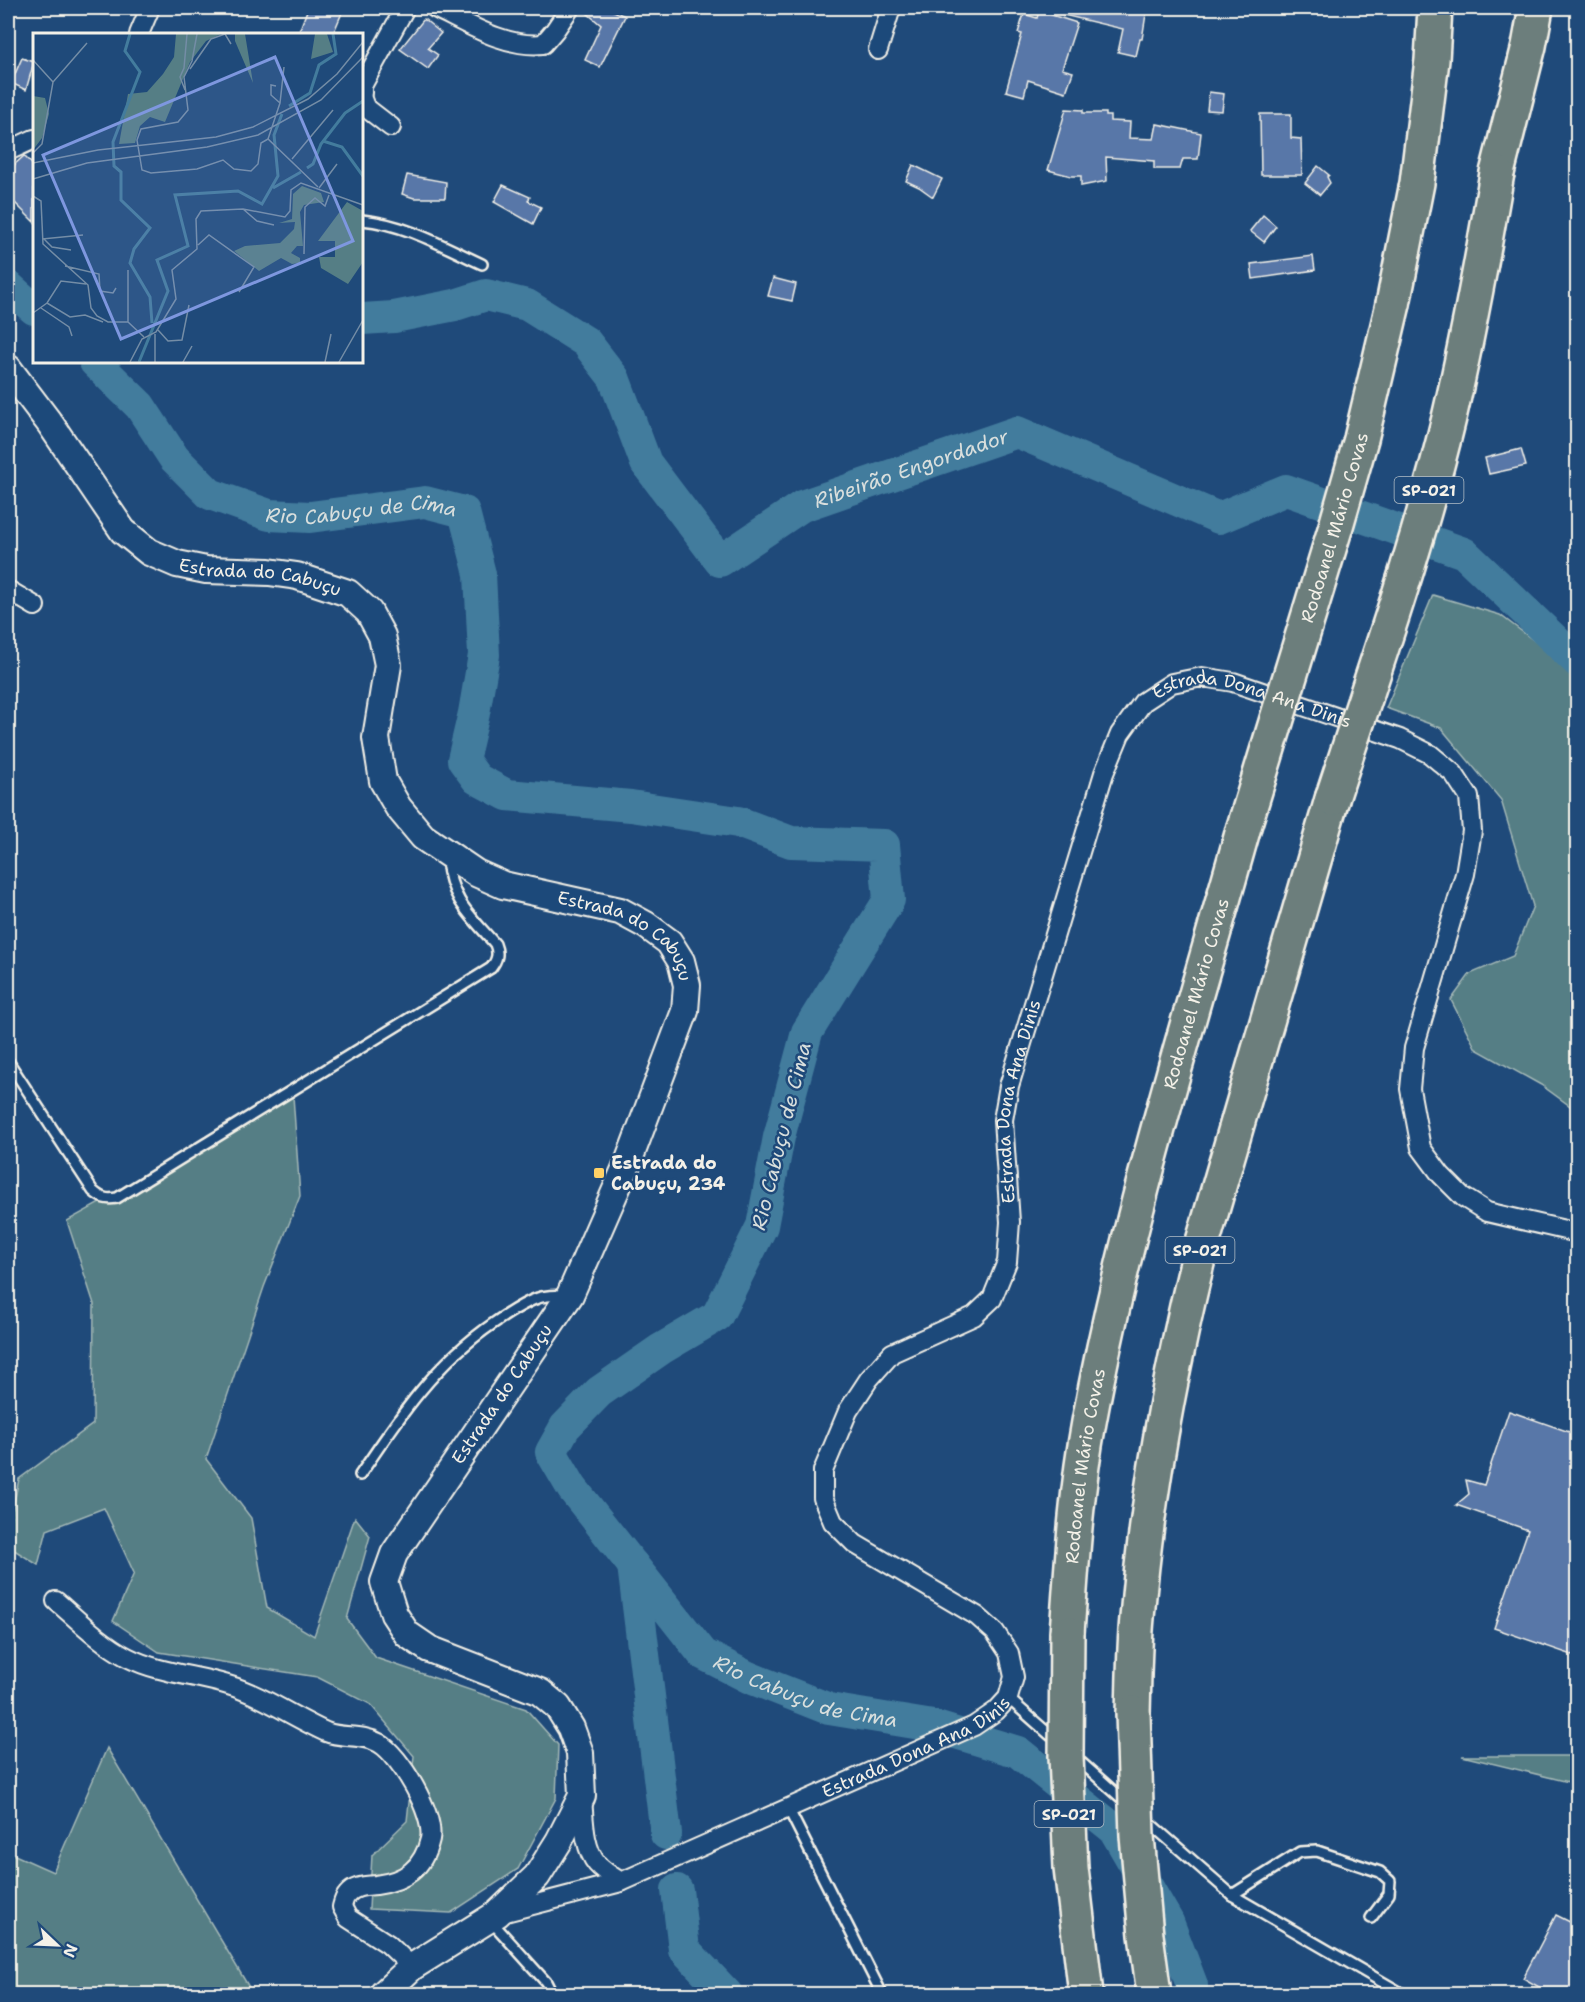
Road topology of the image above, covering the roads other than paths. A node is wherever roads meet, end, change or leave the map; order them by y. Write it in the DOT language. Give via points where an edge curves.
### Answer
graph roads {
  1 [pos="150,8"];
  2 [pos="405,8"];
  3 [pos="435,8"];
  4 [pos="570,8"];
  5 [pos="891,8"];
  6 [pos="1436,8"];
  7 [pos="1536,8"];
  8 [pos="139,33"];
  9 [pos="878,50"];
  10 [pos="363,86"];
  11 [pos="363,102"];
  12 [pos="392,127"];
  13 [pos="33,139"];
  14 [pos="8,151"];
  15 [pos="363,220"];
  16 [pos="482,264"];
  17 [pos="8,368"];
  18 [pos="8,590"];
  19 [pos="35,606"];
  20 [pos="447,855"];
  21 [pos="8,1060"];
  22 [pos="1578,1233"];
  23 [pos="570,1294"];
  24 [pos="360,1475"];
  25 [pos="56,1601"];
  26 [pos="1008,1698"];
  27 [pos="582,1796"];
  28 [pos="788,1808"];
  29 [pos="621,1882"];
  30 [pos="1232,1896"];
  31 [pos="493,1917"];
  32 [pos="1371,1918"];
  33 [pos="412,1967"];
  34 [pos="383,1995"];
  35 [pos="552,1995"];
  36 [pos="882,1995"];
  37 [pos="1086,1995"];
  38 [pos="1154,1995"];
  39 [pos="1403,1995"];
  1 -- 8 [label="street"];
  2 -- 10 [label="street"];
  3 -- 4 [label="street" via="528,46 543,44"];
  5 -- 9 [label="street"];
  6 -- 37 [label="highway, Rodoanel Mário Covas / SP-021, bridge" via="1417,183 1361,440 1243,830 1132,1225 1089,1424 1074,1533 1067,1634 1066,1756 1072,1880"];
  7 -- 38 [label="highway, SP-021, bridge" via="1497,173 1476,297 1449,418 1420,526 1332,799 1199,1255 1166,1405 1148,1514 1137,1619 1133,1713 1137,1836"];
  11 -- 12 [label="street"];
  13 -- 14 [label="street"];
  15 -- 16 [label="lane" via="385,222 410,231"];
  17 -- 20 [label="main road, Estrada do Cabuçu" via="123,531 149,552 177,564 206,570 297,576 348,593 369,612 382,636 388,665 376,738 383,781 423,837"];
  18 -- 19 [label="street"];
  20 -- 21 [label="lane" via="451,885 460,902 495,944 498,952 491,968 117,1198 100,1198 93,1191"];
  20 -- 23 [label="main road, Estrada do Cabuçu" via="503,885 620,911 669,942 681,961 687,985 685,1011 629,1160"];
  22 -- 26 [label="street, Estrada Dona Ana Dinis" via="1487,1212 1463,1197 1421,1148 1410,1089 1414,1048 1465,874 1472,831 1469,797 1454,774 1430,754 1400,739 1233,682 1202,678 1172,683 1143,702 1120,734 1104,773 1008,1086 1003,1120 1010,1222 1007,1262 1000,1280 992,1299 974,1316 892,1353 848,1411 823,1471 823,1498 833,1522 855,1544 977,1616 995,1632 1009,1653 1014,1677"];
  23 -- 24 [label="lane" via="539,1298 506,1315 460,1348 419,1392"];
  23 -- 27 [label="main road, Estrada do Cabuçu" via="394,1554 384,1582 394,1614 407,1634 429,1649 540,1692 558,1707 580,1753"];
  25 -- 33 [label="street" via="102,1641 129,1658 230,1685 329,1733 363,1736 381,1744 396,1759 425,1805 430,1821 425,1855 416,1870 390,1883 357,1887 345,1896 342,1907 348,1918 388,1944"];
  26 -- 28 [label="street, Estrada Dona Ana Dinis" via="974,1726"];
  26 -- 30 [label="lane"];
  27 -- 29 [label="street" via="590,1852 597,1864"];
  27 -- 31 [label="main road, Estrada do Cabuçu" via="537,1876"];
  28 -- 29 [label="street, Estrada Dona Ana Dinis"];
  28 -- 36 [label="lane"];
  29 -- 31 [label="street, Estrada Dona Ana Dinis"];
  30 -- 32 [label="lane" via="1300,1852 1317,1851 1380,1872 1390,1881 1389,1894"];
  30 -- 39 [label="lane"];
  31 -- 33 [label="main road, Estrada do Cabuçu"];
  31 -- 35 [label="lane" via="546,1982"];
  33 -- 34 [label="main road, Estrada do Cabuçu"];
}
